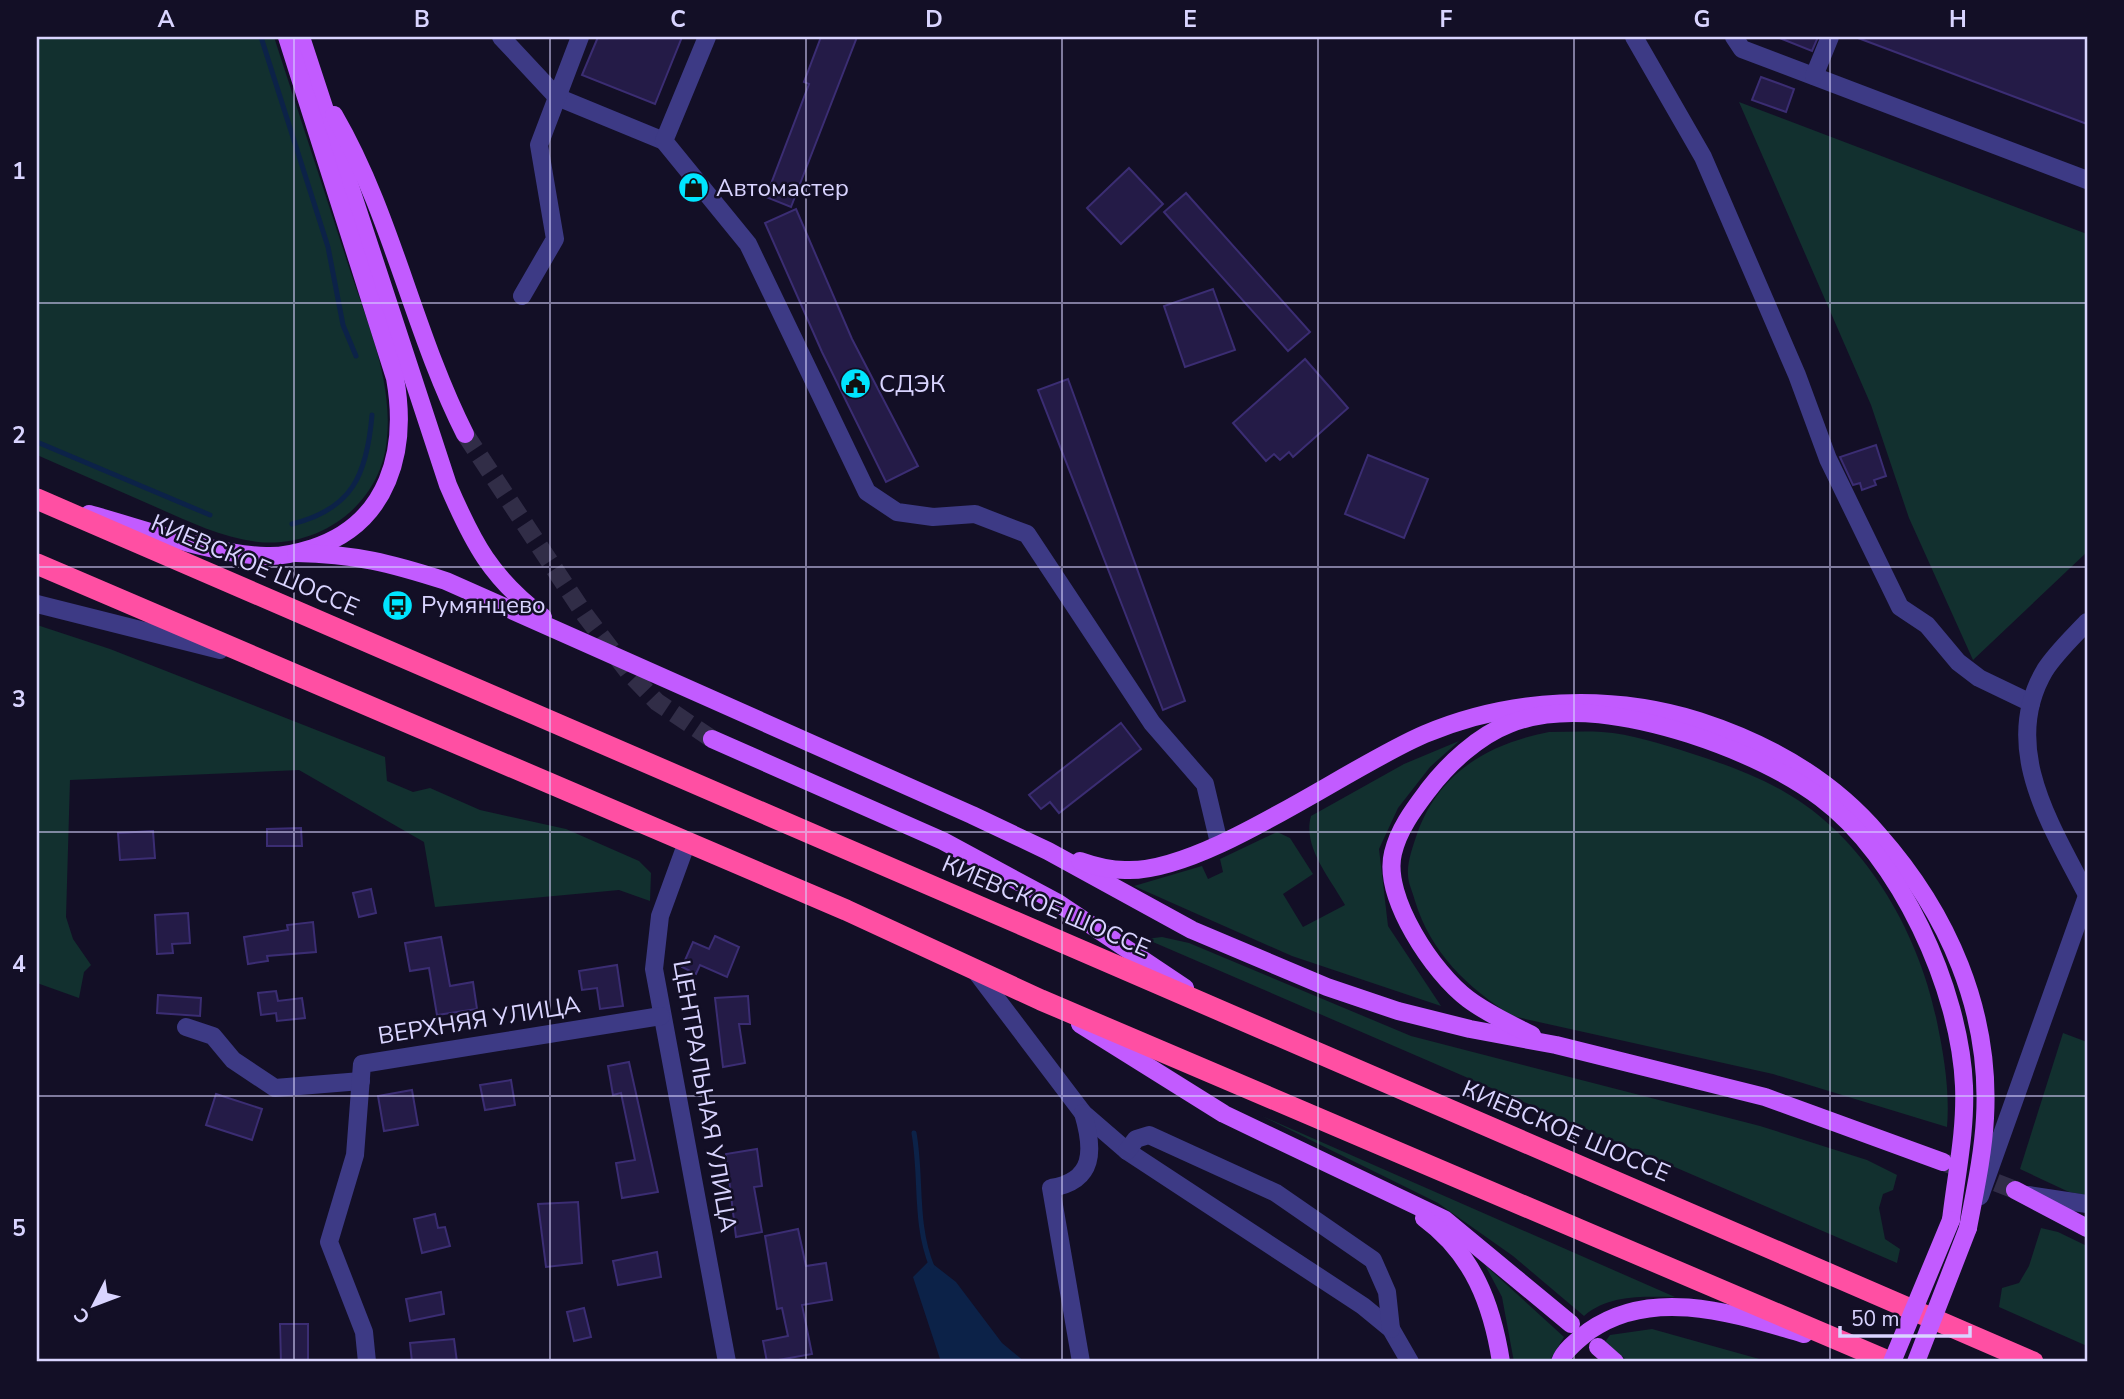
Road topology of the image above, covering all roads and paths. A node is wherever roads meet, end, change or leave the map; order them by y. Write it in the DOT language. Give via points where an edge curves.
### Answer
graph roads {
  1 [pos="287,37"];
  2 [pos="301,37"];
  3 [pos="501,37"];
  4 [pos="580,37"];
  5 [pos="707,37"];
  6 [pos="1634,37"];
  7 [pos="1734,37"];
  8 [pos="1830,37"];
  9 [pos="1814,76"];
  10 [pos="316,83"];
  11 [pos="557,97"];
  12 [pos="664,141"];
  13 [pos="2087,180"];
  14 [pos="522,296"];
  15 [pos="465,435"];
  16 [pos="39,500"];
  17 [pos="296,553"];
  18 [pos="37,564"];
  19 [pos="37,604"];
  20 [pos="2087,622"];
  21 [pos="569,636"];
  22 [pos="248,657"];
  23 [pos="2031,703"];
  24 [pos="712,738"];
  25 [pos="687,842"];
  26 [pos="1219,843"];
  27 [pos="1048,851"];
  28 [pos="2087,896"];
  29 [pos="974,969"];
  30 [pos="1041,1000"];
  31 [pos="1211,1006"];
  32 [pos="661,1016"];
  33 [pos="186,1027"];
  34 [pos="1556,1045"];
  35 [pos="361,1081"];
  36 [pos="1083,1113"];
  37 [pos="1127,1150"];
  38 [pos="1943,1162"];
  39 [pos="1381,1188"];
  40 [pos="2020,1192"];
  41 [pos="2087,1204"];
  42 [pos="1968,1228"];
  43 [pos="2087,1228"];
  44 [pos="1571,1324"];
  45 [pos="1391,1329"];
  46 [pos="1598,1347"];
  47 [pos="1864,1351"];
  48 [pos="367,1362"];
  49 [pos="727,1362"];
  50 [pos="1081,1362"];
  51 [pos="1410,1362"];
  52 [pos="1501,1362"];
  53 [pos="1560,1362"];
  54 [pos="1615,1362"];
  55 [pos="1891,1362"];
  56 [pos="1916,1362"];
  57 [pos="2033,1362"];
  1 -- 17 [label="main road" via="392,370 400,425 392,474 375,504 334,540"];
  2 -- 10 [label="main road"];
  3 -- 11 [label="street"];
  4 -- 11 [label="street"];
  5 -- 12 [label="street"];
  6 -- 23 [label="street" via="1703,157 1828,458 1900,607 1927,625 1958,662 1979,678"];
  7 -- 9 [label="street" via="1742,49"];
  8 -- 9 [label="street"];
  9 -- 13 [label="street"];
  10 -- 15 [label="main road" via="381,211 430,358"];
  10 -- 21 [label="main road" via="423,414 473,542 507,586"];
  11 -- 12 [label="street"];
  11 -- 14 [label="street" via="539,145 555,239"];
  12 -- 26 [label="street" via="748,244 867,492 897,512 933,517 975,514 1027,534 1152,723 1205,784"];
  16 -- 17 [label="main road" via="226,551 268,556"];
  16 -- 31 [label="highway, КИЕВСКОЕ ШОССЕ"];
  17 -- 21 [label="main road" via="384,561 446,581"];
  18 -- 22 [label="highway"];
  19 -- 22 [label="street"];
  20 -- 23 [label="street" via="2046,668"];
  21 -- 27 [label="main road"];
  22 -- 25 [label="highway"];
  23 -- 28 [label="street" via="2027,754 2033,782"];
  24 -- 31 [label="main road" via="943,841 1046,897"];
  25 -- 29 [label="highway"];
  25 -- 32 [label="street, ЦЕНТРАЛЬНАЯ УЛИЦА" via="660,916 654,969"];
  26 -- 27 [label="main road" via="1161,865 1125,870"];
  26 -- 42 [label="main road" via="1408,742 1473,718 1517,709 1570,702 1638,708 1707,724 1763,746 1820,780 1859,813 1926,892 1952,942 1972,1000 1986,1094 1983,1147"];
  27 -- 34 [label="main road" via="1192,930 1327,987 1398,1011"];
  28 -- 42 [label="street"];
  29 -- 30 [label="highway"];
  29 -- 36 [label="street"];
  30 -- 39 [label="main road" via="1224,1114"];
  30 -- 47 [label="highway"];
  31 -- 57 [label="highway, КИЕВСКОЕ ШОССЕ"];
  32 -- 35 [label="street, ВЕРХНЯЯ УЛИЦА" via="362,1064"];
  32 -- 49 [label="street, ЦЕНТРАЛЬНАЯ УЛИЦА"];
  33 -- 35 [label="street" via="212,1036 233,1060 275,1088"];
  34 -- 38 [label="main road" via="1765,1097"];
  34 -- 55 [label="main road, bridge" via="1466,998 1416,940 1397,896 1392,855 1406,819 1437,778 1476,743 1510,724 1578,713 1651,723 1721,744 1822,799 1868,845 1915,915 1949,999 1964,1084 1951,1220"];
  35 -- 48 [label="street, ВЕРХНЯЯ УЛИЦА" via="355,1155 329,1242 364,1332"];
  36 -- 37 [label="street"];
  36 -- 50 [label="street" via="1091,1139 1081,1176 1072,1185 1051,1188"];
  37 -- 45 [label="street"];
  37 -- 45 [label="street" via="1136,1139 1149,1135 1276,1193 1373,1260 1387,1292"];
  39 -- 44 [label="main road" via="1444,1219"];
  39 -- 52 [label="main road" via="1436,1227 1471,1268 1491,1312"];
  40 -- 41 [label="street"];
  40 -- 43 [label="main road"];
  42 -- 56 [label="main road, bridge"];
  45 -- 51 [label="street"];
  46 -- 54 [label="main road"];
  47 -- 53 [label="main road" via="1739,1315 1675,1306 1632,1311 1600,1324 1579,1339"];
  47 -- 55 [label="highway"];
}
